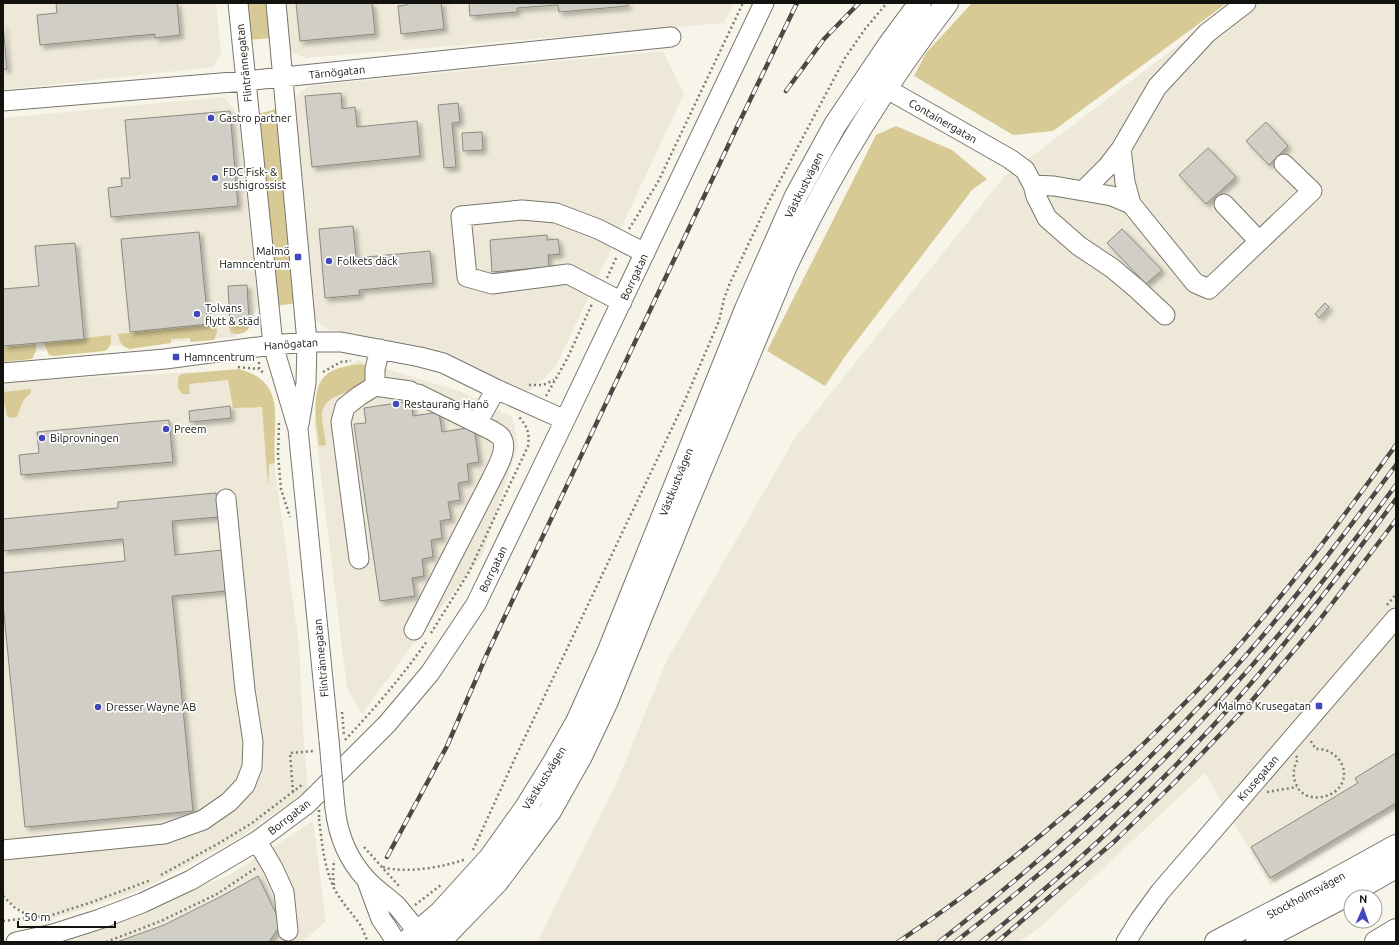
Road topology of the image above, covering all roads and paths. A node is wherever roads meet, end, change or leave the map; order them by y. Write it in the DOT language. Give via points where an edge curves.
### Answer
graph roads {
  1 [pos="238,3"];
  2 [pos="276,3"];
  3 [pos="743,3"];
  4 [pos="764,3"];
  5 [pos="887,3"];
  6 [pos="920,3"];
  7 [pos="947,3"];
  8 [pos="1246,3"];
  9 [pos="672,37"];
  10 [pos="282,77"];
  11 [pos="866,78"];
  12 [pos="245,81"];
  13 [pos="886,88"];
  14 [pos="3,101"];
  15 [pos="1121,148"];
  16 [pos="1284,164"];
  17 [pos="1033,185"];
  18 [pos="1084,191"];
  19 [pos="1131,204"];
  20 [pos="1224,204"];
  21 [pos="1259,241"];
  22 [pos="623,242"];
  23 [pos="645,253"];
  24 [pos="600,290"];
  25 [pos="622,302"];
  26 [pos="1165,316"];
  27 [pos="306,342"];
  28 [pos="273,345"];
  29 [pos="379,355"];
  30 [pos="3,373"];
  31 [pos="320,377"];
  32 [pos="555,380"];
  33 [pos="375,386"];
  34 [pos="496,389"];
  35 [pos="279,416"];
  36 [pos="565,420"];
  37 [pos="477,423"];
  38 [pos="298,429"];
  39 [pos="281,489"];
  40 [pos="287,489"];
  41 [pos="226,499"];
  42 [pos="285,503"];
  43 [pos="359,559"];
  44 [pos="1396,618"];
  45 [pos="414,630"];
  46 [pos="1306,736"];
  47 [pos="314,751"];
  48 [pos="1293,752"];
  49 [pos="1297,787"];
  50 [pos="293,792"];
  51 [pos="1266,792"];
  52 [pos="327,813"];
  53 [pos="257,841"];
  54 [pos="361,841"];
  55 [pos="1396,846"];
  56 [pos="3,850"];
  57 [pos="472,851"];
  58 [pos="268,860"];
  59 [pos="465,862"];
  60 [pos="382,867"];
  61 [pos="1396,867"];
  62 [pos="366,880"];
  63 [pos="442,884"];
  64 [pos="402,890"];
  65 [pos="3,896"];
  66 [pos="412,901"];
  67 [pos="30,917"];
  68 [pos="1396,930"];
  69 [pos="288,931"];
  70 [pos="416,938"];
  71 [pos="16,942"];
  72 [pos="106,942"];
  73 [pos="368,942"];
  74 [pos="396,942"];
  75 [pos="439,942"];
  76 [pos="1126,942"];
  77 [pos="1216,942"];
  78 [pos="1257,942"];
  79 [pos="1376,942"];
  1 -- 12 [label="street, Flintrännegatan"];
  2 -- 10 [label="street, Flintrännegatan"];
  3 -- 22 [label="path" via="658,182 634,218"];
  4 -- 23 [label="street, Borrgatan"];
  5 -- 57 [label="path" via="845,58 767,205 726,293 719,321 682,407"];
  6 -- 11 [label="main road, Västkustvägen"];
  7 -- 13 [label="main road, Västkustvägen"];
  8 -- 15 [label="street" via="1207,33 1157,87"];
  9 -- 10 [label="street, Tärnögatan"];
  10 -- 12 [label="street, Tärnögatan"];
  10 -- 27 [label="street, Flintrännegatan"];
  11 -- 13 [label="street, Containergatan"];
  11 -- 70 [label="main road, Västkustvägen" via="835,125 796,196 746,309 608,653 577,722 525,809 490,858"];
  12 -- 14 [label="street, Tärnögatan"];
  12 -- 28 [label="street, Flintrännegatan"];
  13 -- 17 [label="street, Containergatan" via="1010,159 1025,170"];
  13 -- 75 [label="main road, Västkustvägen" via="834,173 785,268 581,756 550,811 497,882"];
  15 -- 18 [label="street"];
  15 -- 19 [label="street" via="1125,182"];
  16 -- 21 [label="street" via="1312,191"];
  17 -- 18 [label="street"];
  17 -- 26 [label="street, Containergatan" via="1047,218 1079,246 1112,268"];
  18 -- 19 [label="street" via="1112,196"];
  19 -- 21 [label="street" via="1195,283 1209,289"];
  20 -- 21 [label="street"];
  22 -- 23 [label="street"];
  22 -- 24 [label="path"];
  22 -- 24 [label="street" via="556,213 522,210 461,216 467,276 492,284 568,274"];
  23 -- 25 [label="street, Borrgatan"];
  24 -- 25 [label="street"];
  24 -- 32 [label="path"];
  25 -- 36 [label="street, Borrgatan"];
  27 -- 28 [label="street, Hanögatan"];
  27 -- 29 [label="street, Hanögatan" via="341,342"];
  27 -- 38 [label="street, Flintrännegatan" via="306,383"];
  28 -- 30 [label="street, Hanögatan" via="165,359"];
  28 -- 38 [label="street, Flintrännegatan"];
  29 -- 31 [label="path" via="341,362 323,372"];
  29 -- 33 [label="street"];
  29 -- 34 [label="street, Hanögatan" via="420,357 442,363"];
  33 -- 37 [label="street" via="414,392"];
  33 -- 43 [label="street" via="345,407 341,422"];
  34 -- 36 [label="street, Hanögatan"];
  34 -- 37 [label="street"];
  35 -- 39 [label="path" via="278,455"];
  36 -- 53 [label="street, Borrgatan" via="476,604 430,673 387,724 307,804"];
  37 -- 45 [label="street" via="501,436 504,445 502,455"];
  38 -- 52 [label="street, Flintrännegatan, bridge" via="328,740"];
  39 -- 40 [label="path"];
  39 -- 42 [label="path"];
  41 -- 56 [label="street" via="245,690 253,742 252,767 245,785 229,802 203,820 164,834"];
  44 -- 76 [label="street, Krusegatan" via="1160,892"];
  46 -- 49 [label="path" via="1316,749 1326,750 1337,757 1342,767 1343,778 1339,787 1321,798 1310,797"];
  47 -- 50 [label="path" via="290,753"];
  48 -- 49 [label="path" via="1298,759 1293,774"];
  49 -- 51 [label="path"];
  52 -- 62 [label="street, Flintrännegatan" via="337,824 341,839"];
  52 -- 73 [label="path" via="322,846 327,869 334,889 359,923"];
  53 -- 58 [label="street"];
  53 -- 71 [label="street, Borrgatan" via="191,880 142,903 67,930"];
  54 -- 60 [label="path"];
  55 -- 77 [label="main road, Stockholmsvägen"];
  58 -- 69 [label="street" via="284,892"];
  58 -- 72 [label="path" via="218,894 161,921"];
  59 -- 60 [label="path" via="469,858 450,864 399,871"];
  60 -- 64 [label="path"];
  61 -- 78 [label="main road, Stockholmsvägen"];
  62 -- 70 [label="street, Flintrännegatan" via="396,906"];
  62 -- 74 [label="street, Flintrännegatan" via="380,919"];
  63 -- 66 [label="path" via="416,904"];
  65 -- 67 [label="path"];
  68 -- 79 [label="main road"];
}
